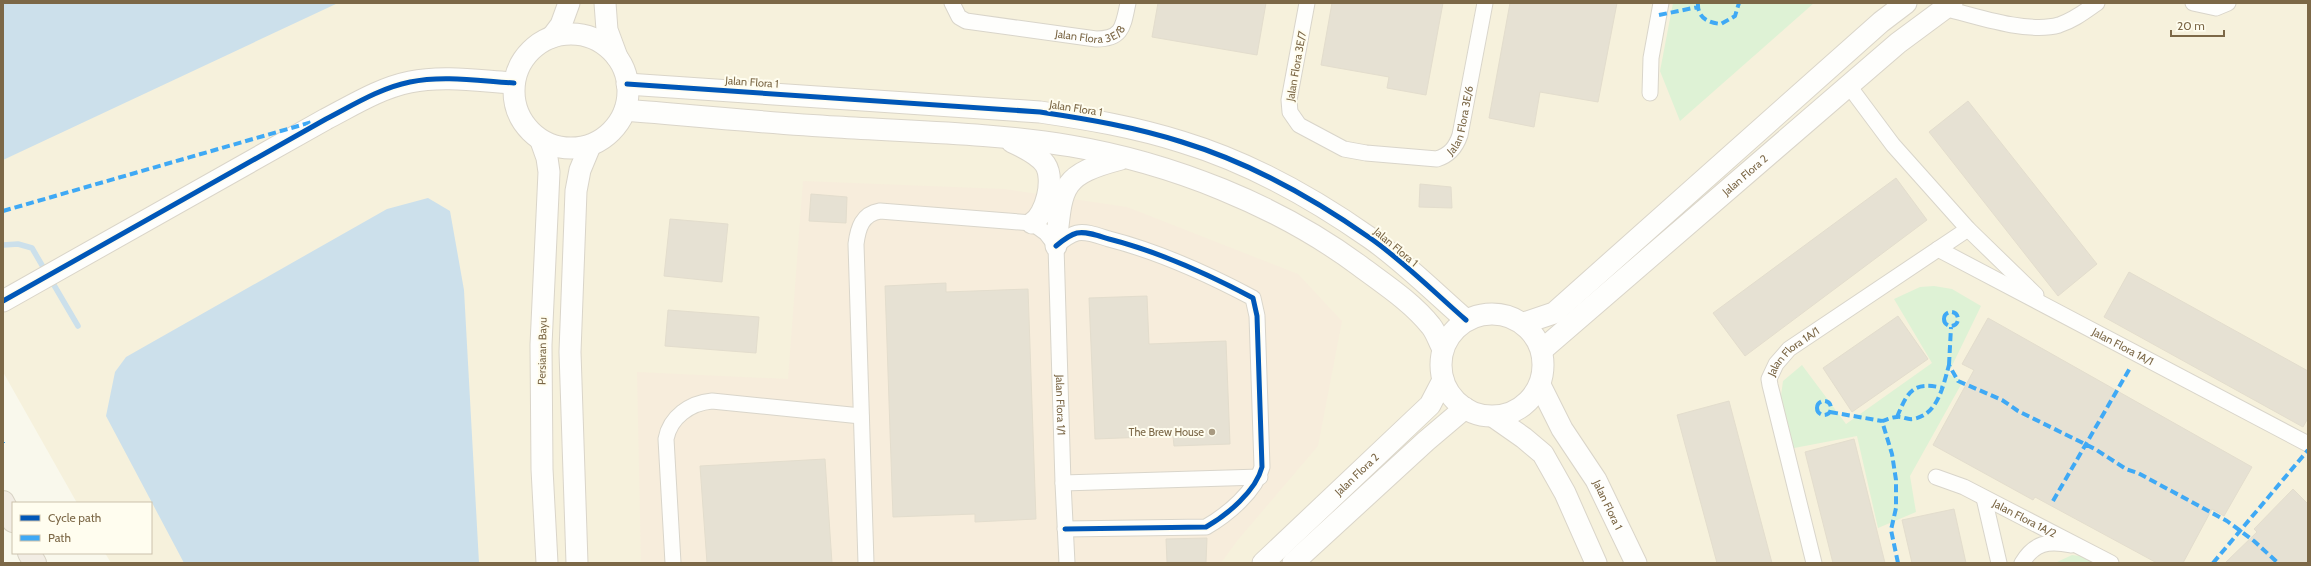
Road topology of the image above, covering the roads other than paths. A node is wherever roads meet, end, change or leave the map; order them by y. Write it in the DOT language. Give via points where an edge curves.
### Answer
graph roads {
  1 [pos="569,3"];
  2 [pos="605,3"];
  3 [pos="952,3"];
  4 [pos="1128,3"];
  5 [pos="1307,3"];
  6 [pos="1485,3"];
  7 [pos="1661,3"];
  8 [pos="1906,3"];
  9 [pos="2097,3"];
  10 [pos="2193,3"];
  11 [pos="2228,3"];
  12 [pos="1948,6"];
  13 [pos="552,37"];
  14 [pos="617,57"];
  15 [pos="514,83"];
  16 [pos="627,84"];
  17 [pos="1849,86"];
  18 [pos="1650,93"];
  19 [pos="625,110"];
  20 [pos="1001,137"];
  21 [pos="541,140"];
  22 [pos="590,146"];
  23 [pos="1366,153"];
  24 [pos="1126,158"];
  25 [pos="1032,223"];
  26 [pos="1968,229"];
  27 [pos="1056,246"];
  28 [pos="1938,249"];
  29 [pos="3,301"];
  30 [pos="2047,306"];
  31 [pos="1466,320"];
  32 [pos="1524,324"];
  33 [pos="1443,349"];
  34 [pos="1542,350"];
  35 [pos="1443,380"];
  36 [pos="1540,386"];
  37 [pos="1464,408"];
  38 [pos="861,416"];
  39 [pos="1494,417"];
  40 [pos="2308,444"];
  41 [pos="1260,477"];
  42 [pos="1936,477"];
  43 [pos="1063,484"];
  44 [pos="1984,498"];
  45 [pos="3,502"];
  46 [pos="12,519"];
  47 [pos="1065,529"];
  48 [pos="2087,549"];
  49 [pos="30,554"];
  50 [pos="35,563"];
  51 [pos="547,563"];
  52 [pos="577,563"];
  53 [pos="672,563"];
  54 [pos="866,563"];
  55 [pos="1067,563"];
  56 [pos="1263,563"];
  57 [pos="1294,563"];
  58 [pos="1596,563"];
  59 [pos="1636,563"];
  60 [pos="1814,563"];
  61 [pos="1999,563"];
  62 [pos="2022,563"];
  63 [pos="2111,563"];
  1 -- 13 [label="street" via="561,25"];
  2 -- 14 [label="street" via="607,30"];
  3 -- 4 [label="street, Jalan Flora 3E/8" via="959,17 966,21 1096,40 1116,35 1124,25"];
  5 -- 23 [label="street, Jalan Flora 3E/7" via="1289,100 1290,112 1302,128 1344,149"];
  6 -- 23 [label="street, Jalan Flora 3E/6" via="1460,135 1454,149 1437,159"];
  7 -- 18 [label="street" via="1651,58"];
  8 -- 32 [label="street" via="1881,22 1554,312"];
  9 -- 12 [label="street" via="2078,17 2058,25 2032,27 2001,23"];
  10 -- 11 [label="street" via="2216,8"];
  12 -- 17 [label="street, Jalan Flora 2" via="1898,43"];
  13 -- 14 [label="street" via="580,34 607,46"];
  13 -- 15 [label="street" via="526,54 518,67"];
  14 -- 16 [label="street" via="624,70"];
  15 -- 21 [label="street" via="518,116 528,130"];
  15 -- 29 [label="street" via="441,79 410,82 378,92"];
  16 -- 19 [label="street"];
  16 -- 31 [label="street, Jalan Flora 1" via="1040,112 1101,122 1183,142 1244,166 1305,197 1364,234"];
  17 -- 26 [label="street" via="1893,145"];
  17 -- 34 [label="street, Jalan Flora 2"];
  19 -- 20 [label="street" via="778,124"];
  19 -- 22 [label="street" via="617,125 605,137"];
  20 -- 24 [label="street" via="1071,146"];
  20 -- 25 [label="street" via="1039,158 1048,170 1043,212 1038,220"];
  21 -- 22 [label="street" via="556,147 573,149"];
  21 -- 51 [label="street, Persiaran Bayu" via="547,158 548,172 541,345 542,469"];
  22 -- 52 [label="street" via="580,170 576,191 570,352"];
  24 -- 27 [label="street" via="1095,166 1071,180 1064,191"];
  24 -- 33 [label="street" via="1241,198 1288,220 1345,255 1394,291 1431,326"];
  25 -- 27 [label="street" via="1046,233"];
  25 -- 38 [label="street" via="880,211 872,212 861,221 856,244"];
  26 -- 28 [label="street, Jalan Flora 1A/1"];
  26 -- 30 [label="street"];
  27 -- 41 [label="street" via="1076,233 1119,241 1156,252 1207,273 1253,298 1257,316 1262,467"];
  27 -- 43 [label="street, Jalan Flora 1/1"];
  28 -- 30 [label="street, Jalan Flora 1A/1"];
  28 -- 60 [label="street, Jalan Flora 1A/1" via="1790,349 1772,371 1770,386"];
  30 -- 40 [label="street, Jalan Flora 1A/1"];
  31 -- 32 [label="street" via="1480,314 1495,313 1510,316"];
  31 -- 33 [label="street" via="1456,328"];
  32 -- 34 [label="street" via="1535,335"];
  33 -- 35 [label="street"];
  34 -- 36 [label="street" via="1544,368"];
  35 -- 37 [label="street" via="1451,396"];
  35 -- 56 [label="street, Jalan Flora 2" via="1430,405"];
  36 -- 39 [label="street" via="1521,408"];
  36 -- 59 [label="street, Jalan Flora 1" via="1562,429 1596,480"];
  37 -- 39 [label="street" via="1478,415"];
  37 -- 57 [label="street, Jalan Flora 2"];
  38 -- 53 [label="street" via="712,401 694,405 682,414 668,428 666,439"];
  38 -- 54 [label="street"];
  39 -- 58 [label="street" via="1543,454 1565,493"];
  41 -- 43 [label="street"];
  41 -- 47 [label="street" via="1220,520 1206,527"];
  42 -- 44 [label="street, Jalan Flora 1A/2"];
  43 -- 47 [label="street, Jalan Flora 1/1"];
  44 -- 48 [label="street, Jalan Flora 1A/2"];
  44 -- 61 [label="street"];
  45 -- 46 [label="highway"];
  47 -- 55 [label="street, Jalan Flora 1/1"];
  48 -- 62 [label="street" via="2051,543 2029,551"];
  48 -- 63 [label="street, Jalan Flora 1A/2"];
  49 -- 50 [label="highway"];
}
